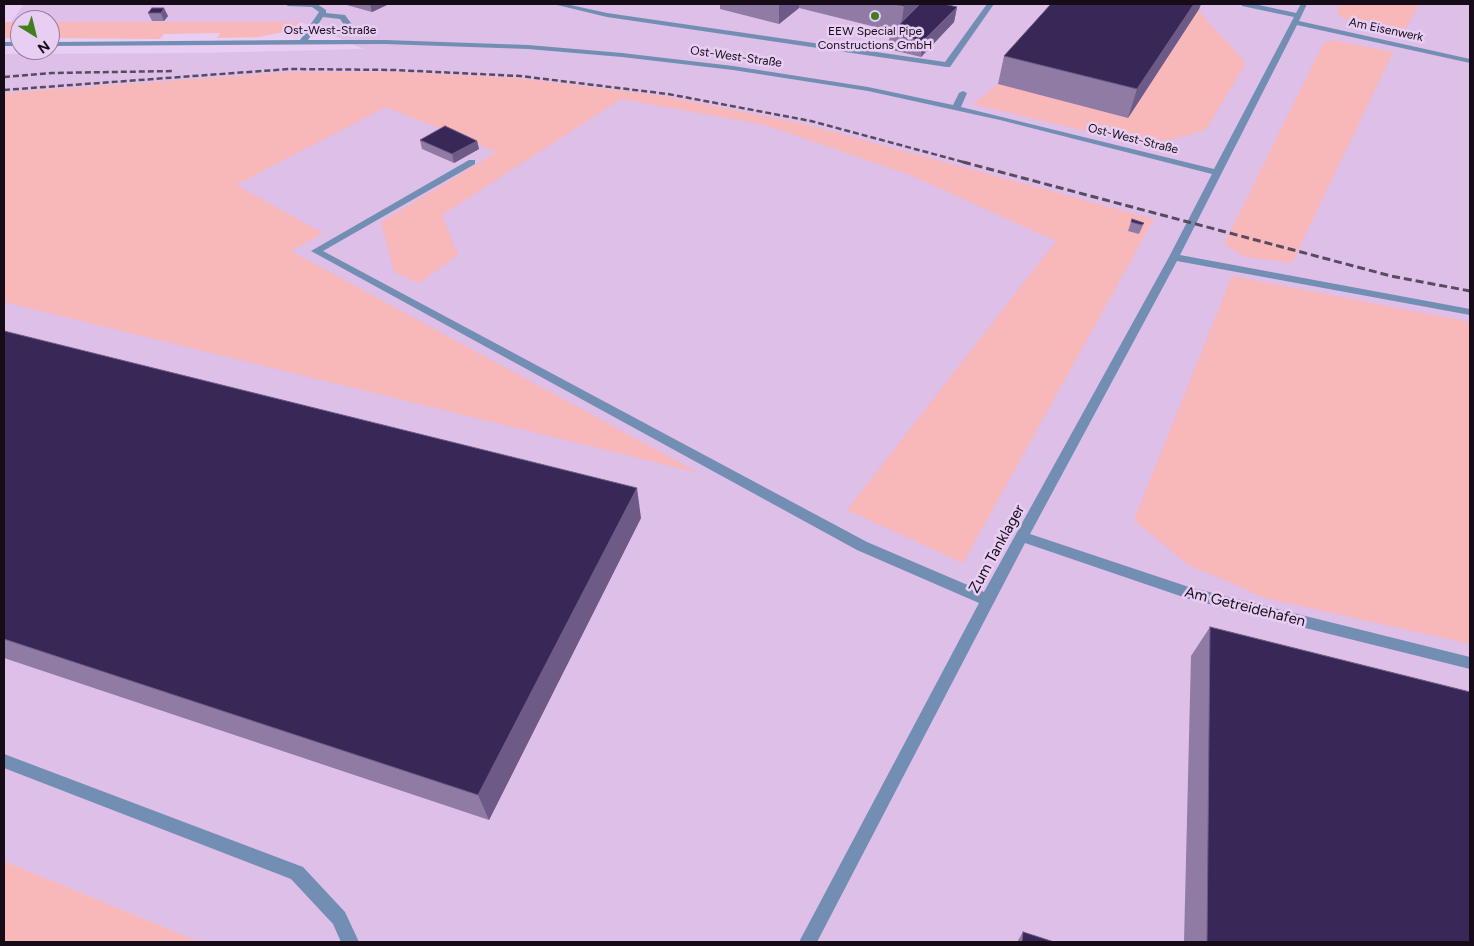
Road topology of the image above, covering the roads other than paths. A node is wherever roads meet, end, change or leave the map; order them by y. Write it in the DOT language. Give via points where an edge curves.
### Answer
graph roads {
  1 [pos="288,4"];
  2 [pos="557,4"];
  3 [pos="990,4"];
  4 [pos="1245,4"];
  5 [pos="1304,4"];
  6 [pos="322,15"];
  7 [pos="1297,19"];
  8 [pos="350,27"];
  9 [pos="303,42"];
  10 [pos="60,44"];
  11 [pos="1470,61"];
  12 [pos="963,93"];
  13 [pos="956,108"];
  14 [pos="472,162"];
  15 [pos="1218,173"];
  16 [pos="1174,257"];
  17 [pos="1470,312"];
  18 [pos="1023,537"];
  19 [pos="987,600"];
  20 [pos="1470,663"];
  21 [pos="4,761"];
  22 [pos="350,942"];
  23 [pos="808,942"];
  1 -- 6 [label="street" via="314,5 324,12"];
  2 -- 3 [label="street" via="607,15 947,65"];
  4 -- 7 [label="street, Am Eisenwerk"];
  5 -- 7 [label="street"];
  6 -- 8 [label="street" via="342,16"];
  6 -- 9 [label="street"];
  7 -- 11 [label="street, Am Eisenwerk"];
  7 -- 15 [label="street"];
  9 -- 10 [label="street, Ost-West-Straße"];
  9 -- 13 [label="street, Ost-West-Straße" via="483,45 622,55 848,86"];
  12 -- 13 [label="street"];
  13 -- 15 [label="street, Ost-West-Straße"];
  14 -- 19 [label="street" via="316,251 862,546"];
  15 -- 16 [label="street, Zum Tanklager"];
  16 -- 17 [label="street"];
  16 -- 18 [label="street, Zum Tanklager"];
  18 -- 19 [label="street, Zum Tanklager"];
  18 -- 20 [label="street, Am Getreidehafen" via="1189,593"];
  19 -- 23 [label="street, Zum Tanklager"];
  21 -- 22 [label="street" via="297,873 339,918"];
}
